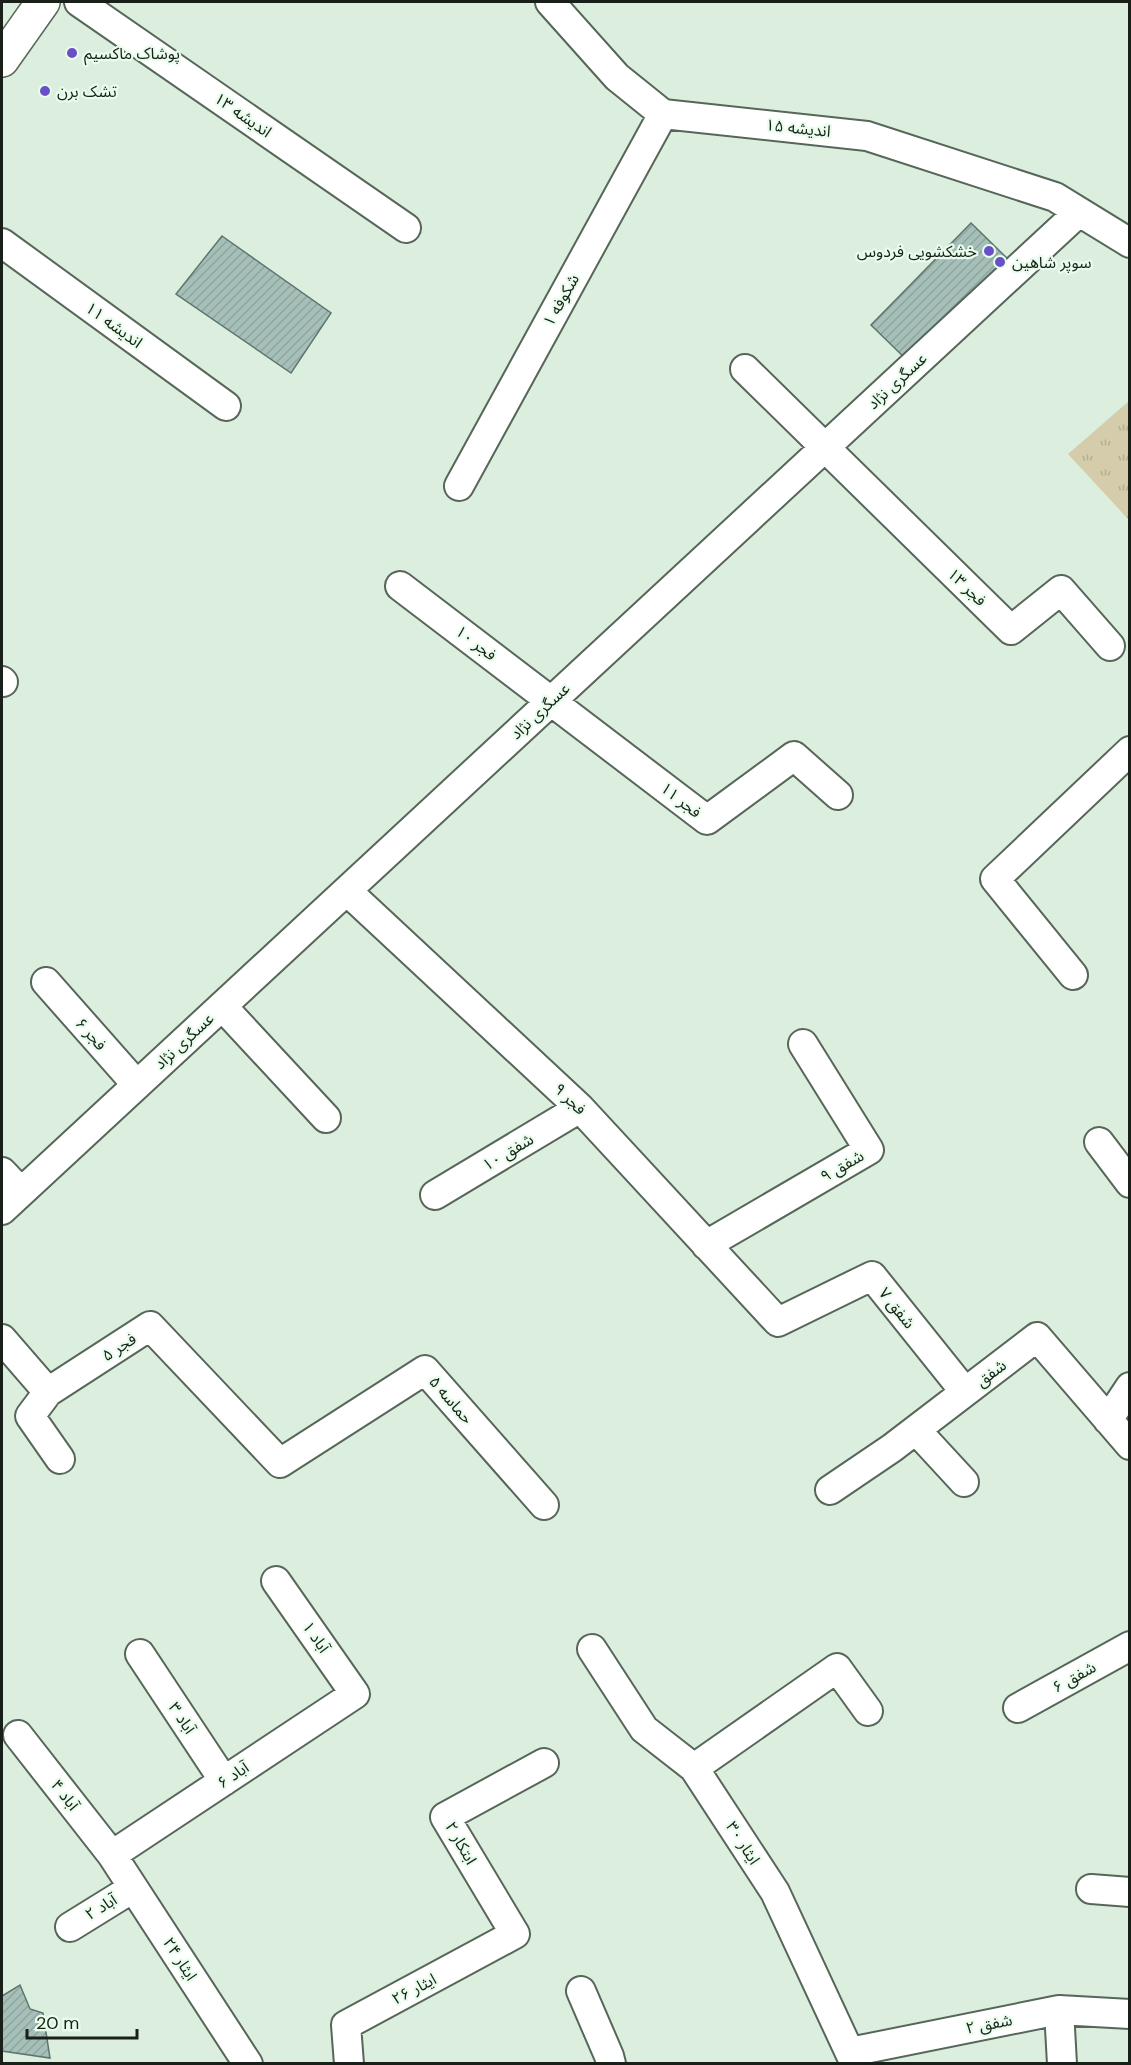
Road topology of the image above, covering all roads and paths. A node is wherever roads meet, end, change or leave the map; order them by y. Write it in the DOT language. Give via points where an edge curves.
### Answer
graph roads {
  1 [pos="43,2"];
  2 [pos="79,2"];
  3 [pos="550,2"];
  4 [pos="2,60"];
  5 [pos="663,114"];
  6 [pos="1079,212"];
  7 [pos="406,228"];
  8 [pos="2,243"];
  9 [pos="1130,243"];
  10 [pos="745,369"];
  11 [pos="226,406"];
  12 [pos="824,448"];
  13 [pos="459,486"];
  14 [pos="400,586"];
  15 [pos="1110,646"];
  16 [pos="552,700"];
  17 [pos="1130,752"];
  18 [pos="838,795"];
  19 [pos="347,891"];
  20 [pos="1073,975"];
  21 [pos="45,982"];
  22 [pos="222,1006"];
  23 [pos="803,1044"];
  24 [pos="137,1085"];
  25 [pos="580,1108"];
  26 [pos="326,1118"];
  27 [pos="1099,1142"];
  28 [pos="2,1172"];
  29 [pos="1130,1183"];
  30 [pos="435,1196"];
  31 [pos="11,1201"];
  32 [pos="706,1245"];
  33 [pos="778,1322"];
  34 [pos="2,1339"];
  35 [pos="1130,1387"];
  36 [pos="48,1392"];
  37 [pos="965,1392"];
  38 [pos="1108,1420"];
  39 [pos="916,1430"];
  40 [pos="1130,1444"];
  41 [pos="60,1459"];
  42 [pos="280,1463"];
  43 [pos="964,1482"];
  44 [pos="830,1490"];
  45 [pos="544,1505"];
  46 [pos="276,1581"];
  47 [pos="1130,1646"];
  48 [pos="592,1649"];
  49 [pos="140,1654"];
  50 [pos="355,1694"];
  51 [pos="1018,1708"];
  52 [pos="868,1711"];
  53 [pos="18,1735"];
  54 [pos="544,1763"];
  55 [pos="694,1768"];
  56 [pos="224,1781"];
  57 [pos="112,1855"];
  58 [pos="133,1888"];
  59 [pos="1091,1889"];
  60 [pos="1130,1892"];
  61 [pos="70,1927"];
  62 [pos="515,1934"];
  63 [pos="581,1991"];
  64 [pos="1059,2010"];
  65 [pos="1130,2014"];
  66 [pos="853,2058"];
  67 [pos="248,2064"];
  68 [pos="349,2064"];
  69 [pos="611,2064"];
  70 [pos="1062,2064"];
  1 -- 4 [label="main road"];
  2 -- 7 [label="street, اندیشه ١٣"];
  3 -- 5 [label="street" via="617,77"];
  5 -- 6 [label="street, اندیشه ۱۵" via="867,135 1055,197"];
  5 -- 13 [label="street, شکوفه ۱"];
  6 -- 9 [label="street, اندیشه ۱۵"];
  6 -- 12 [label="street, عسگری نژاد"];
  8 -- 11 [label="street, اندیشه ۱۱"];
  10 -- 12 [label="street"];
  12 -- 15 [label="street, فجر ۱۳" via="1011,630 1061,590"];
  12 -- 16 [label="street, عسگری نژاد"];
  14 -- 16 [label="street, فجر ۱۰"];
  16 -- 18 [label="street, فجر ۱۱" via="707,820 794,756"];
  16 -- 19 [label="street, عسگری نژاد"];
  17 -- 20 [label="street" via="994,879"];
  19 -- 22 [label="street, عسگری نژاد"];
  19 -- 25 [label="street, فجر ۹"];
  21 -- 24 [label="street, فجر ۶"];
  22 -- 24 [label="street, عسگری نژاد"];
  22 -- 26 [label="street"];
  23 -- 32 [label="street, شفق ۹" via="869,1150"];
  24 -- 31 [label="street, عسگری نژاد"];
  25 -- 30 [label="street, شفق ۱۰"];
  25 -- 32 [label="street, فجر ۹"];
  27 -- 29 [label="street"];
  28 -- 31 [label="street"];
  32 -- 33 [label="street, فجر ۹"];
  33 -- 37 [label="street, شفق ۷" via="872,1276"];
  34 -- 36 [label="street"];
  35 -- 38 [label="street"];
  36 -- 41 [label="street" via="30,1416"];
  36 -- 42 [label="street, فجر ۵" via="150,1326"];
  37 -- 38 [label="street, شفق" via="1037,1338"];
  37 -- 39 [label="street, شفق"];
  38 -- 40 [label="street, شفق"];
  39 -- 43 [label="street"];
  39 -- 44 [label="street, شفق"];
  42 -- 45 [label="street, حماسه ۵" via="425,1370"];
  46 -- 50 [label="street, آباد ۱"];
  47 -- 51 [label="street, شفق ۶"];
  48 -- 55 [label="street, ایثار ۳۰" via="644,1729"];
  49 -- 56 [label="street, آباد ۳"];
  50 -- 56 [label="street, آباد ۶"];
  52 -- 55 [label="street" via="837,1668"];
  53 -- 57 [label="street, آباد ۴"];
  54 -- 62 [label="street, ابتکار ۲" via="445,1816"];
  55 -- 66 [label="street, ایثار ۳۰" via="775,1892"];
  56 -- 57 [label="street, آباد ۶"];
  57 -- 58 [label="street, ایثار ۲۴"];
  58 -- 61 [label="street, آباد ۲"];
  58 -- 67 [label="street, ایثار ۲۴"];
  59 -- 60 [label="street"];
  62 -- 68 [label="street, ایثار ۲۶" via="346,2025"];
  63 -- 69 [label="street"];
  64 -- 65 [label="street, شفق ۲"];
  64 -- 66 [label="street, شفق ۲"];
  64 -- 70 [label="street"];
}
